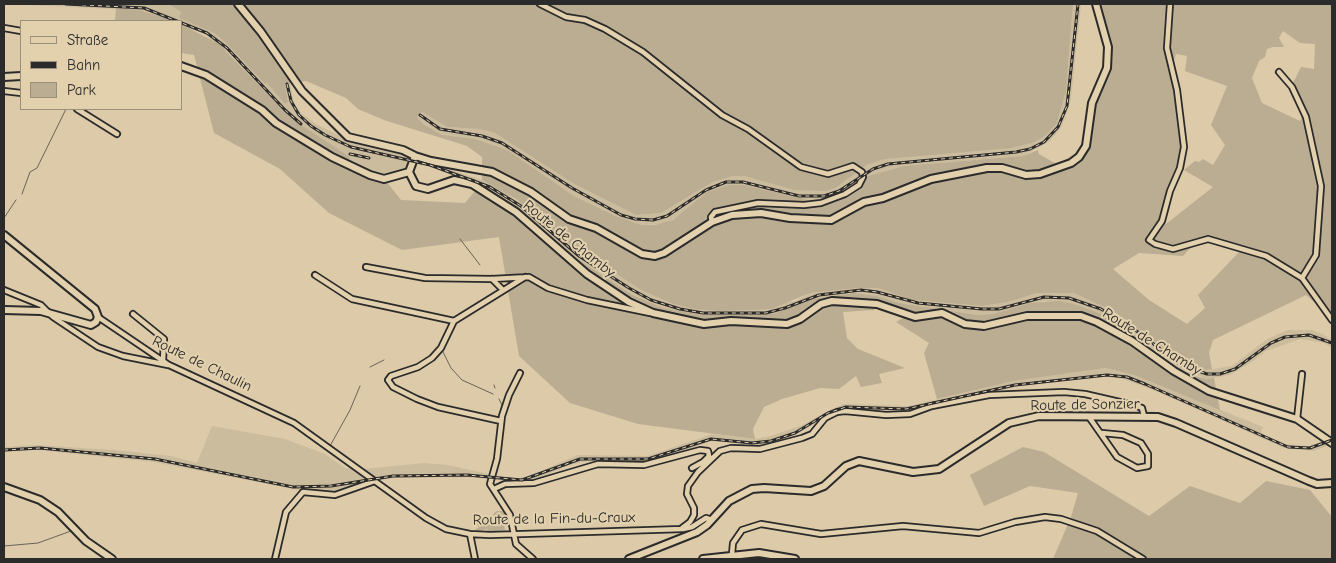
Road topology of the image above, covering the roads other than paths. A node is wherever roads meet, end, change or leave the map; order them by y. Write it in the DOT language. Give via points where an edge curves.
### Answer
graph roads {
  1 [pos="238,4"];
  2 [pos="540,4"];
  3 [pos="1096,4"];
  4 [pos="1170,4"];
  5 [pos="4,28"];
  6 [pos="20,31"];
  7 [pos="182,66"];
  8 [pos="1278,72"];
  9 [pos="20,76"];
  10 [pos="4,77"];
  11 [pos="4,91"];
  12 [pos="20,93"];
  13 [pos="79,110"];
  14 [pos="117,134"];
  15 [pos="415,156"];
  16 [pos="409,172"];
  17 [pos="712,222"];
  18 [pos="4,235"];
  19 [pos="366,267"];
  20 [pos="315,275"];
  21 [pos="525,277"];
  22 [pos="1302,278"];
  23 [pos="492,279"];
  24 [pos="4,290"];
  25 [pos="503,290"];
  26 [pos="4,310"];
  27 [pos="48,313"];
  28 [pos="653,313"];
  29 [pos="133,314"];
  30 [pos="98,317"];
  31 [pos="1332,320"];
  32 [pos="454,321"];
  33 [pos="163,361"];
  34 [pos="169,365"];
  35 [pos="520,373"];
  36 [pos="1302,374"];
  37 [pos="1144,416"];
  38 [pos="1089,417"];
  39 [pos="501,421"];
  40 [pos="1299,421"];
  41 [pos="1102,433"];
  42 [pos="1332,443"];
  43 [pos="720,450"];
  44 [pos="709,452"];
  45 [pos="692,468"];
  46 [pos="376,482"];
  47 [pos="1332,483"];
  48 [pos="4,487"];
  49 [pos="494,489"];
  50 [pos="712,520"];
  51 [pos="680,529"];
  52 [pos="470,534"];
  53 [pos="514,534"];
  54 [pos="732,554"];
  55 [pos="758,556"];
  56 [pos="639,558"];
  57 [pos="112,559"];
  58 [pos="275,559"];
  59 [pos="475,559"];
  60 [pos="532,559"];
  61 [pos="629,559"];
  62 [pos="703,559"];
  63 [pos="795,559"];
  64 [pos="1143,559"];
  1 -- 15 [label="street" via="302,91 343,133 356,140 403,150"];
  2 -- 17 [label="street" via="566,17 585,20 643,52 722,115 748,129 801,167 828,174 853,166 862,172 858,185 821,203 758,203 715,212"];
  3 -- 17 [label="street" via="1108,47 1107,68 1092,103 1086,146 1072,163 1040,174 987,168 931,179 864,202 831,220 752,212 725,216"];
  4 -- 22 [label="street" via="1167,48 1178,97 1184,147 1162,221 1149,240 1173,249 1208,239 1266,256"];
  5 -- 6 [label="street"];
  7 -- 16 [label="street" via="206,75 291,132 370,175 384,178"];
  8 -- 22 [label="street" via="1292,87 1306,117 1320,186 1316,255"];
  9 -- 10 [label="street"];
  11 -- 12 [label="street"];
  13 -- 14 [label="street"];
  15 -- 16 [label="street"];
  15 -- 17 [label="street" via="500,175 569,219 596,228 650,256 664,253"];
  16 -- 28 [label="street, Route de Chamby" via="413,184 424,190 459,180 488,193 516,212 587,274 629,302"];
  18 -- 30 [label="street, Route de Chaulin" via="95,309"];
  19 -- 23 [label="street" via="424,278"];
  20 -- 32 [label="street" via="352,298"];
  21 -- 23 [label="street"];
  21 -- 25 [label="street"];
  21 -- 28 [label="street" via="548,288 604,305"];
  22 -- 31 [label="street"];
  23 -- 25 [label="street"];
  24 -- 27 [label="street" via="37,304"];
  25 -- 32 [label="street"];
  26 -- 27 [label="street"];
  27 -- 30 [label="street" via="91,325"];
  27 -- 34 [label="street" via="98,347 123,356"];
  28 -- 40 [label="street, Route de Chamby" via="704,324 731,321 787,324 832,301 878,304 915,317 942,313 971,325 990,325 1027,316 1081,316 1132,341 1209,392"];
  29 -- 33 [label="street" via="164,339"];
  30 -- 33 [label="street, Route de Chaulin"];
  32 -- 39 [label="street" via="432,358 388,380 393,387 438,407"];
  33 -- 34 [label="street, Route de Chaulin"];
  34 -- 46 [label="street, Route de Chaulin" via="294,423"];
  35 -- 39 [label="street"];
  36 -- 40 [label="street"];
  37 -- 38 [label="street, Route de Sonzier"];
  37 -- 43 [label="street" via="1142,408 1137,406 1085,394 989,395 932,406 910,414 828,413 812,434 802,438 760,449"];
  37 -- 47 [label="street, Route de Sonzier" via="1176,422 1312,482"];
  38 -- 41 [label="street"];
  38 -- 50 [label="street, Route de Sonzier" via="1039,416 1019,420 1000,429 947,466 931,471 913,472 859,461 846,466 824,486 811,491 752,489 729,502"];
  39 -- 49 [label="street" via="497,459 490,484"];
  40 -- 42 [label="street"];
  41 -- 41 [label="street" via="1110,449 1122,461 1137,468 1148,466 1148,454 1141,443 1123,435"];
  43 -- 44 [label="street"];
  43 -- 51 [label="street" via="688,486 687,494 694,515"];
  44 -- 45 [label="street" via="703,462"];
  44 -- 49 [label="street" via="702,449 644,464 598,464 534,484 505,484"];
  46 -- 52 [label="street, Route de la Fin-du-Craux" via="426,518 446,529"];
  46 -- 58 [label="street" via="335,495 303,492 286,512"];
  48 -- 57 [label="street" via="40,500 58,512 86,541"];
  49 -- 53 [label="street" via="510,515"];
  50 -- 51 [label="street, Route de la Fin-du-Craux" via="706,518 692,527"];
  50 -- 56 [label="street, Route de Sonzier" via="697,532 670,541"];
  51 -- 53 [label="street, Route de la Fin-du-Craux"];
  52 -- 53 [label="street, Route de la Fin-du-Craux"];
  52 -- 59 [label="street"];
  53 -- 60 [label="street" via="519,549"];
  54 -- 55 [label="street"];
  54 -- 62 [label="street"];
  54 -- 64 [label="street" via="733,543 742,530 761,524 820,534 903,526 979,533 1022,520 1045,517 1097,531"];
  55 -- 63 [label="street"];
  56 -- 61 [label="street, Route de Sonzier"];
}
